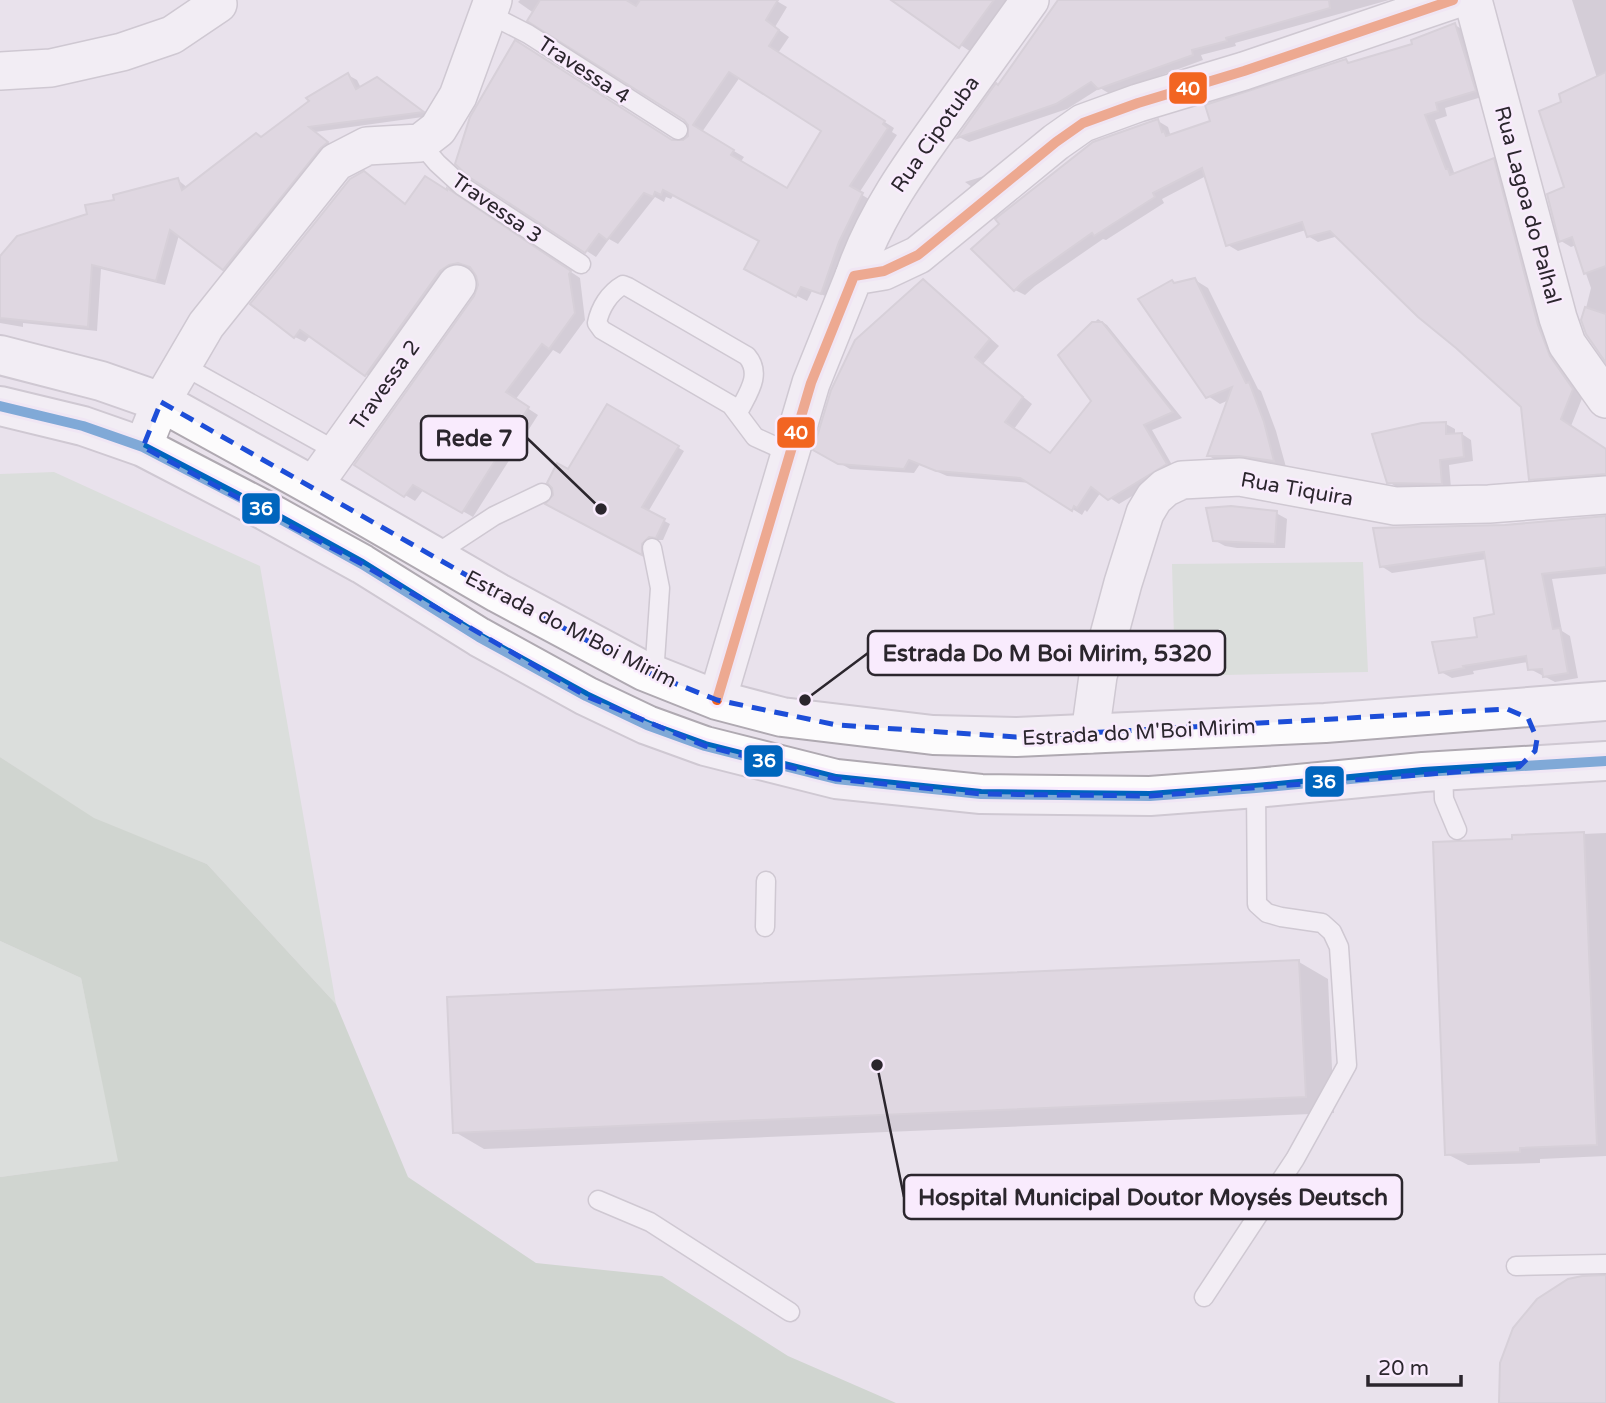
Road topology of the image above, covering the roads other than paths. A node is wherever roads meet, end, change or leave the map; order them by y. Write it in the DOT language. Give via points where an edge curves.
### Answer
graph roads {
  1 [pos="1030,0"];
  2 [pos="1453,0"];
  3 [pos="1473,0"];
  4 [pos="218,4"];
  5 [pos="491,7"];
  6 [pos="0,71"];
  7 [pos="678,131"];
  8 [pos="420,143"];
  9 [pos="581,264"];
  10 [pos="854,276"];
  11 [pos="457,284"];
  12 [pos="0,355"];
  13 [pos="182,365"];
  14 [pos="1606,399"];
  15 [pos="161,402"];
  16 [pos="0,406"];
  17 [pos="738,413"];
  18 [pos="142,447"];
  19 [pos="338,452"];
  20 [pos="790,453"];
  21 [pos="313,486"];
  22 [pos="542,493"];
  23 [pos="1606,495"];
  24 [pos="652,548"];
  25 [pos="433,556"];
  26 [pos="654,675"];
  27 [pos="717,701"];
  28 [pos="1606,701"];
  29 [pos="1507,709"];
  30 [pos="1172,730"];
  31 [pos="1090,734"];
  32 [pos="1519,766"];
  33 [pos="1601,766"];
  34 [pos="1443,771"];
  35 [pos="1256,788"];
  36 [pos="1096,794"];
  37 [pos="1457,830"];
  38 [pos="766,881"];
  39 [pos="765,927"];
  40 [pos="598,1200"];
  41 [pos="1606,1264"];
  42 [pos="1516,1266"];
  43 [pos="1203,1297"];
  44 [pos="790,1312"];
  1 -- 10 [label="street, Rua Cipotuba" via="884,209"];
  2 -- 10 [label="street" via="1083,123 918,255 884,271"];
  3 -- 14 [label="street, Rua Lagoa do Palhal" via="1562,331"];
  4 -- 6 [label="street" via="172,35 122,52 51,68"];
  5 -- 7 [label="lane, Travessa 4"];
  5 -- 8 [label="street" via="458,96 438,129"];
  8 -- 9 [label="lane, Travessa 3" via="461,186"];
  8 -- 13 [label="street" via="367,146 335,162 206,325"];
  10 -- 20 [label="street, Rua Cipotuba" via="811,383"];
  11 -- 19 [label="street, Travessa 2"];
  12 -- 15 [label="main road, Estrada do M'Boi Mirim"];
  13 -- 15 [label="street"];
  13 -- 19 [label="lane"];
  15 -- 18 [label="street"];
  15 -- 21 [label="main road, Estrada do M'Boi Mirim"];
  16 -- 18 [label="main road" via="83,426"];
  17 -- 17 [label="lane" via="755,375 747,356 628,287 618,288 599,313 597,323 602,330"];
  17 -- 20 [label="lane" via="755,437"];
  18 -- 36 [label="main road" via="314,538 586,696 705,747 836,779 883,785 981,794"];
  19 -- 21 [label="street, Travessa 2"];
  20 -- 27 [label="street, Rua Cipotuba"];
  21 -- 25 [label="main road, Estrada do M'Boi Mirim"];
  22 -- 25 [label="lane" via="494,516"];
  23 -- 31 [label="street, Rua Tiquira" via="1395,506 1240,477 1182,480 1165,488 1145,513 1098,676"];
  24 -- 26 [label="lane" via="660,588"];
  25 -- 26 [label="main road, Estrada do M'Boi Mirim"];
  26 -- 27 [label="main road, Estrada do M'Boi Mirim"];
  27 -- 31 [label="main road, Estrada do M'Boi Mirim" via="782,717 933,735"];
  28 -- 29 [label="main road, Estrada do M'Boi Mirim"];
  29 -- 30 [label="main road, Estrada do M'Boi Mirim"];
  29 -- 32 [label="main road" via="1524,714 1535,728 1535,751"];
  30 -- 31 [label="main road, Estrada do M'Boi Mirim"];
  30 -- 36 [label="main road" via="1105,747 1094,760"];
  32 -- 33 [label="main road"];
  32 -- 34 [label="main road"];
  34 -- 35 [label="main road"];
  34 -- 37 [label="lane" via="1444,799"];
  35 -- 36 [label="main road" via="1150,796"];
  35 -- 43 [label="lane" via="1257,904 1267,913 1322,923 1332,932 1339,947 1348,1065 1295,1159"];
  38 -- 39 [label="lane"];
  40 -- 44 [label="lane" via="650,1222"];
  41 -- 42 [label="lane"];
}
